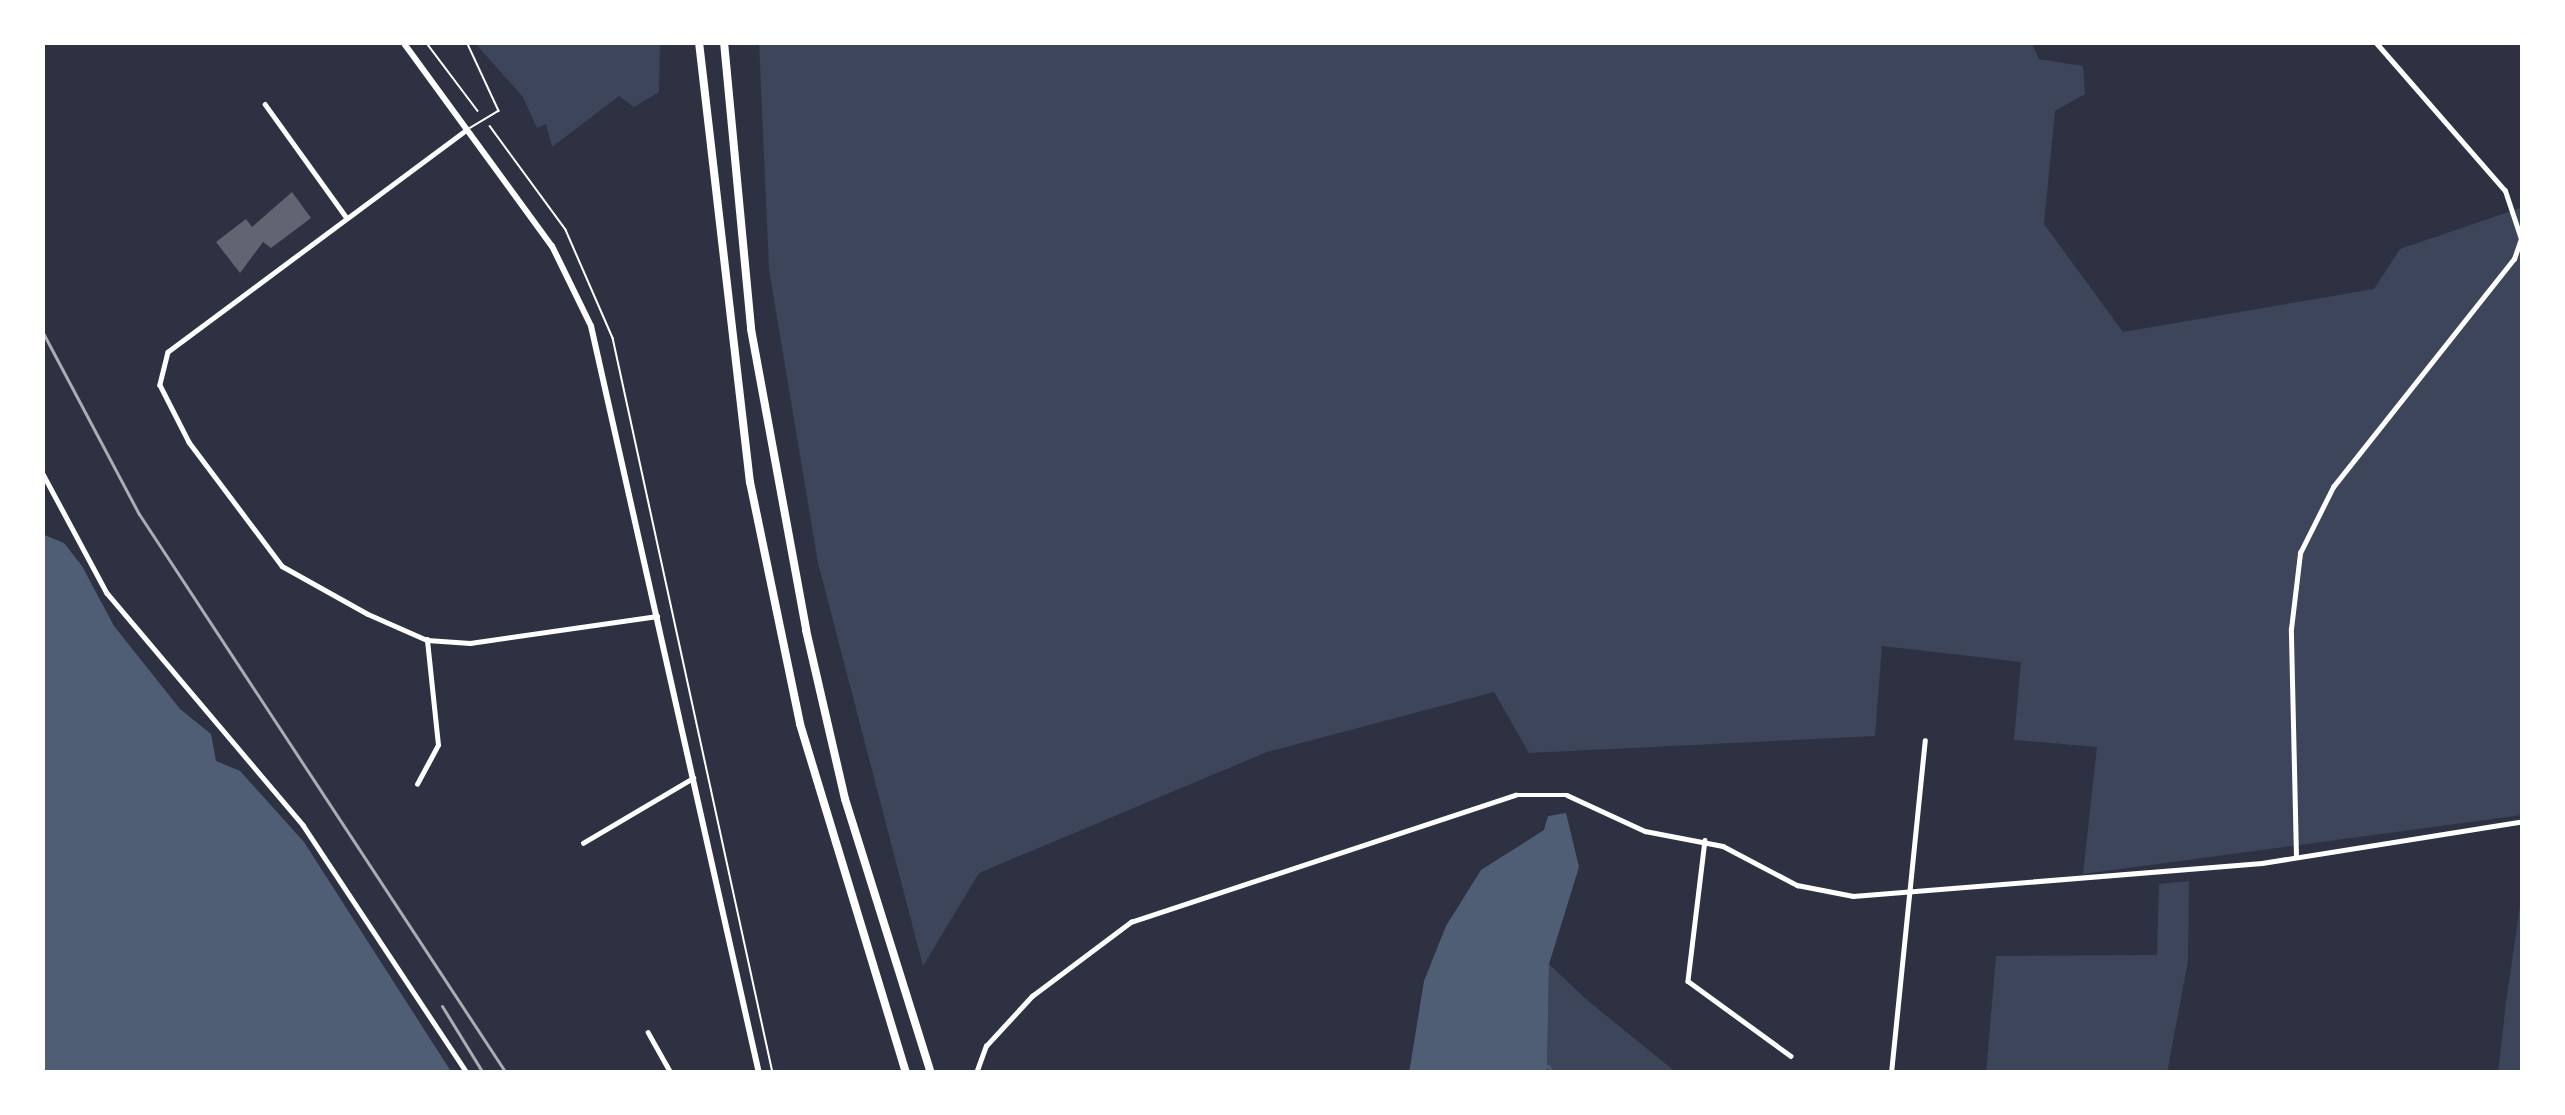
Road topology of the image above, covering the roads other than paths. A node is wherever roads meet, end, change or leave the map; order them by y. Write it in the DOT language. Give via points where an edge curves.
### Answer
graph roads {
  1 [pos="403,42"];
  2 [pos="467,42"];
  3 [pos="699,42"];
  4 [pos="724,42"];
  5 [pos="2375,42"];
  6 [pos="265,104"];
  7 [pos="467,130"];
  8 [pos="346,218"];
  9 [pos="42,472"];
  10 [pos="657,616"];
  11 [pos="427,640"];
  12 [pos="1925,741"];
  13 [pos="693,778"];
  14 [pos="417,784"];
  15 [pos="2523,821"];
  16 [pos="1705,840"];
  17 [pos="583,843"];
  18 [pos="2296,857"];
  19 [pos="1910,891"];
  20 [pos="648,1032"];
  21 [pos="1791,1056"];
  22 [pos="467,1073"];
  23 [pos="671,1073"];
  24 [pos="759,1073"];
  25 [pos="906,1073"];
  26 [pos="931,1073"];
  27 [pos="976,1073"];
  28 [pos="1891,1073"];
  1 -- 7 [label="main road"];
  2 -- 7 [label="lane" via="499,110"];
  3 -- 25 [label="highway" via="750,482 800,724"];
  4 -- 26 [label="highway" via="751,329 806,630 845,799"];
  5 -- 18 [label="street" via="2505,191 2522,239 2333,487 2300,553 2291,629"];
  6 -- 8 [label="street"];
  7 -- 8 [label="street"];
  7 -- 10 [label="main road" via="552,246 591,326"];
  8 -- 11 [label="street" via="168,352 160,385 189,442 282,566"];
  9 -- 22 [label="street" via="107,593 303,824"];
  10 -- 11 [label="street" via="519,639"];
  10 -- 13 [label="main road"];
  11 -- 14 [label="street" via="438,745"];
  12 -- 19 [label="street"];
  13 -- 17 [label="street"];
  13 -- 24 [label="main road"];
  15 -- 18 [label="street"];
  16 -- 19 [label="street" via="1828,895"];
  16 -- 21 [label="street" via="1688,981 1695,994"];
  16 -- 27 [label="street" via="1645,831 1568,795 1516,795 1453,810 1131,922 1032,996 986,1046"];
  18 -- 19 [label="street" via="2035,887"];
  19 -- 28 [label="street"];
  20 -- 23 [label="street"];
}
